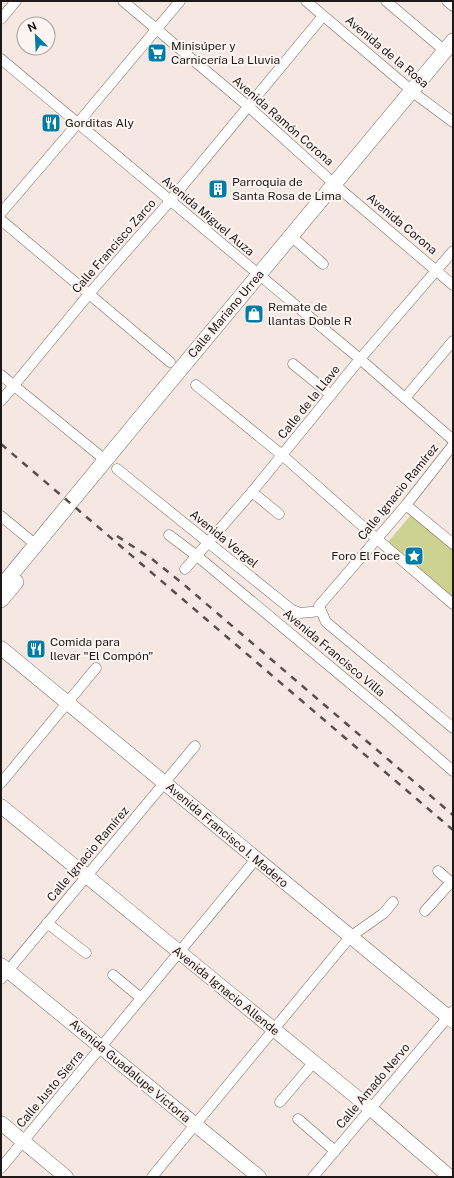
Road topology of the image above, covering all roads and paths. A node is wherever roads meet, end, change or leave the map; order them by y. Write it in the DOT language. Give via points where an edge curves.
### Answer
graph roads {
  1 [pos="16,1"];
  2 [pos="122,1"];
  3 [pos="180,1"];
  4 [pos="306,1"];
  5 [pos="386,1"];
  6 [pos="447,1"];
  7 [pos="453,6"];
  8 [pos="323,16"];
  9 [pos="1,20"];
  10 [pos="156,30"];
  11 [pos="450,50"];
  12 [pos="1,59"];
  13 [pos="415,93"];
  14 [pos="249,107"];
  15 [pos="453,122"];
  16 [pos="78,123"];
  17 [pos="338,186"];
  18 [pos="170,201"];
  19 [pos="1,213"];
  20 [pos="1,220"];
  21 [pos="294,239"];
  22 [pos="453,251"];
  23 [pos="324,264"];
  24 [pos="438,271"];
  25 [pos="262,278"];
  26 [pos="453,284"];
  27 [pos="89,294"];
  28 [pos="453,341"];
  29 [pos="360,359"];
  30 [pos="170,362"];
  31 [pos="294,364"];
  32 [pos="1,375"];
  33 [pos="196,385"];
  34 [pos="14,386"];
  35 [pos="331,395"];
  36 [pos="405,398"];
  37 [pos="1,401"];
  38 [pos="453,440"];
  39 [pos="453,445"];
  40 [pos="100,455"];
  41 [pos="282,455"];
  42 [pos="117,469"];
  43 [pos="252,492"];
  44 [pos="406,505"];
  45 [pos="279,514"];
  46 [pos="1,516"];
  47 [pos="169,535"];
  48 [pos="377,539"];
  49 [pos="30,540"];
  50 [pos="208,543"];
  51 [pos="453,544"];
  52 [pos="197,556"];
  53 [pos="185,570"];
  54 [pos="1,587"];
  55 [pos="1,600"];
  56 [pos="453,604"];
  57 [pos="321,611"];
  58 [pos="1,648"];
  59 [pos="96,668"];
  60 [pos="67,703"];
  61 [pos="453,728"];
  62 [pos="195,746"];
  63 [pos="453,771"];
  64 [pos="1,783"];
  65 [pos="164,783"];
  66 [pos="1,806"];
  67 [pos="256,859"];
  68 [pos="438,871"];
  69 [pos="87,876"];
  70 [pos="452,883"];
  71 [pos="393,902"];
  72 [pos="425,911"];
  73 [pos="47,923"];
  74 [pos="350,937"];
  75 [pos="179,952"];
  76 [pos="86,953"];
  77 [pos="3,971"];
  78 [pos="113,975"];
  79 [pos="141,998"];
  80 [pos="451,1016"];
  81 [pos="274,1030"];
  82 [pos="101,1047"];
  83 [pos="314,1062"];
  84 [pos="280,1102"];
  85 [pos="371,1109"];
  86 [pos="298,1119"];
  87 [pos="1,1123"];
  88 [pos="195,1125"];
  89 [pos="23,1141"];
  90 [pos="336,1151"];
  91 [pos="1,1168"];
  92 [pos="66,1177"];
  93 [pos="152,1177"];
  94 [pos="259,1177"];
  95 [pos="313,1177"];
  96 [pos="450,1177"];
  1 -- 9 [label="street"];
  2 -- 10 [label="street, Avenida Ramón Corona"];
  3 -- 10 [label="street"];
  4 -- 8 [label="street, Avenida de la Rosa"];
  5 -- 11 [label="street"];
  6 -- 7 [label="street"];
  8 -- 13 [label="street, Avenida de la Rosa"];
  8 -- 14 [label="street, Calle Francisco Zarco"];
  10 -- 14 [label="street, Avenida Ramón Corona"];
  10 -- 16 [label="street"];
  11 -- 13 [label="main road, Calle Mariano Urrea"];
  12 -- 16 [label="street, Avenida Miguel Auza"];
  13 -- 15 [label="street, Avenida de la Rosa"];
  13 -- 17 [label="main road, Calle Mariano Urrea"];
  14 -- 17 [label="street, Avenida Ramón Corona"];
  14 -- 18 [label="street, Calle Francisco Zarco"];
  16 -- 18 [label="street, Avenida Miguel Auza"];
  16 -- 19 [label="street"];
  17 -- 21 [label="main road, Calle Mariano Urrea"];
  17 -- 24 [label="street, Avenida Corona"];
  18 -- 25 [label="street, Avenida Miguel Auza"];
  18 -- 27 [label="street, Calle Francisco Zarco"];
  20 -- 27 [label="street"];
  21 -- 23 [label="street"];
  21 -- 25 [label="main road, Calle Mariano Urrea"];
  22 -- 24 [label="street, Calle de la Llave"];
  24 -- 26 [label="street, Avenida Corona"];
  24 -- 29 [label="street, Calle de la Llave"];
  25 -- 29 [label="street, Avenida Miguel Auza"];
  25 -- 54 [label="main road, Calle Mariano Urrea"];
  25 -- 55 [label="main road, Calle Mariano Urrea"];
  27 -- 30 [label="street"];
  27 -- 34 [label="street, Calle Francisco Zarco"];
  28 -- 36 [label="street"];
  29 -- 35 [label="street, Calle de la Llave"];
  29 -- 36 [label="street, Avenida Miguel Auza"];
  31 -- 35 [label="street"];
  32 -- 34 [label="street"];
  33 -- 41 [label="street"];
  34 -- 37 [label="street, Calle Francisco Zarco"];
  34 -- 40 [label="street"];
  35 -- 41 [label="street, Calle de la Llave"];
  36 -- 38 [label="street, Avenida Miguel Auza"];
  39 -- 44 [label="street, Calle Ignacio Ramírez"];
  41 -- 43 [label="street, Calle de la Llave"];
  41 -- 48 [label="street"];
  42 -- 50 [label="street, Avenida Vergel"];
  43 -- 45 [label="street"];
  43 -- 50 [label="street, Calle de la Llave"];
  44 -- 48 [label="street, Calle Ignacio Ramírez"];
  44 -- 51 [label="street"];
  46 -- 49 [label="street"];
  47 -- 52 [label="street, Avenida Francisco Villa"];
  48 -- 56 [label="street"];
  48 -- 57 [label="street, Calle Ignacio Ramírez" via="322,602 319,606"];
  50 -- 52 [label="street, Calle de la Llave"];
  50 -- 57 [label="street, Avenida Vergel" via="292,610 300,613"];
  52 -- 53 [label="street, Calle de la Llave"];
  52 -- 63 [label="street, Avenida Francisco Villa"];
  57 -- 61 [label="street" via="326,622"];
  58 -- 60 [label="main road, Avenida Francisco I. Madero"];
  59 -- 60 [label="street"];
  60 -- 64 [label="street"];
  60 -- 65 [label="main road, Avenida Francisco I. Madero"];
  62 -- 65 [label="street, Calle Ignacio Ramírez"];
  65 -- 67 [label="main road, Avenida Francisco I. Madero"];
  65 -- 69 [label="street, Calle Ignacio Ramírez"];
  66 -- 69 [label="main road, Avenida Ignacio Allende"];
  67 -- 74 [label="main road, Avenida Francisco I. Madero"];
  67 -- 75 [label="street, Calle Justo Sierra"];
  68 -- 70 [label="street"];
  69 -- 73 [label="street, Calle Ignacio Ramírez"];
  69 -- 75 [label="main road, Avenida Ignacio Allende"];
  70 -- 72 [label="street"];
  71 -- 74 [label="street" via="384,913"];
  73 -- 76 [label="street"];
  73 -- 77 [label="street, Calle Ignacio Ramírez"];
  74 -- 80 [label="main road, Avenida Francisco I. Madero"];
  74 -- 81 [label="street"];
  75 -- 79 [label="street, Calle Justo Sierra"];
  75 -- 81 [label="main road, Avenida Ignacio Allende"];
  77 -- 82 [label="main road, Avenida Guadalupe Victoria"];
  78 -- 79 [label="street"];
  79 -- 82 [label="street, Calle Justo Sierra"];
  80 -- 85 [label="street, Calle Amado Nervo"];
  81 -- 83 [label="main road, Avenida Ignacio Allende"];
  81 -- 88 [label="street"];
  82 -- 88 [label="main road, Avenida Guadalupe Victoria"];
  82 -- 89 [label="street, Calle Justo Sierra"];
  83 -- 84 [label="street"];
  83 -- 85 [label="main road, Avenida Ignacio Allende"];
  85 -- 90 [label="street, Calle Amado Nervo"];
  85 -- 96 [label="main road, Avenida Ignacio Allende"];
  86 -- 90 [label="street"];
  87 -- 89 [label="main road"];
  88 -- 93 [label="street"];
  88 -- 94 [label="main road, Avenida Guadalupe Victoria"];
  89 -- 91 [label="street, Calle Justo Sierra"];
  89 -- 92 [label="main road"];
  90 -- 95 [label="street, Calle Amado Nervo"];
}
